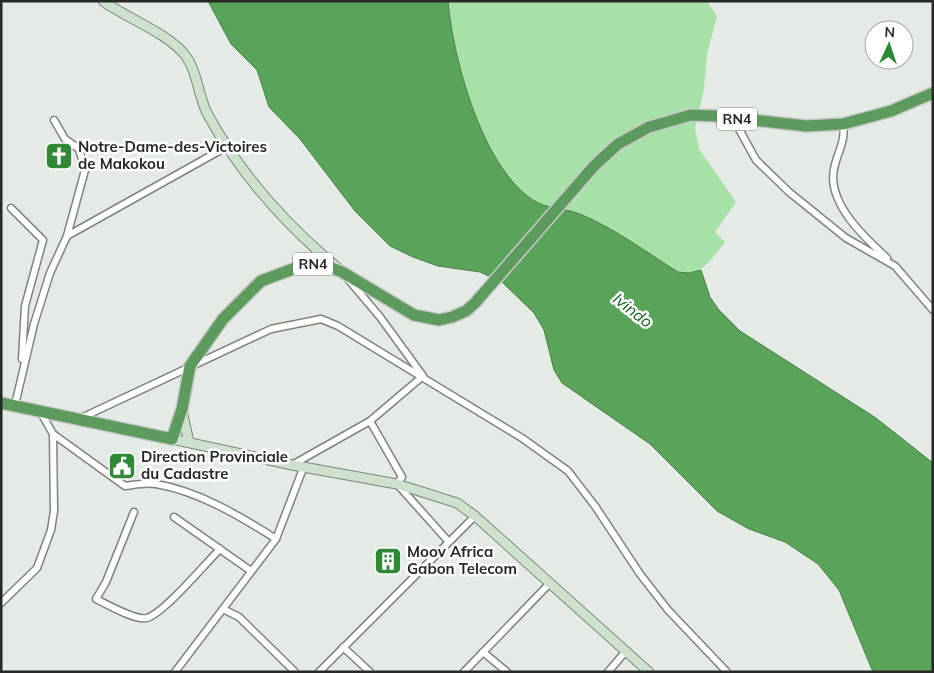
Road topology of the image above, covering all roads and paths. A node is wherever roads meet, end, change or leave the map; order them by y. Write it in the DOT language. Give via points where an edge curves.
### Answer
graph roads {
  1 [pos="103,1"];
  2 [pos="933,93"];
  3 [pos="733,118"];
  4 [pos="54,120"];
  5 [pos="843,124"];
  6 [pos="228,146"];
  7 [pos="11,208"];
  8 [pos="68,236"];
  9 [pos="895,266"];
  10 [pos="342,272"];
  11 [pos="933,310"];
  12 [pos="190,366"];
  13 [pos="22,374"];
  14 [pos="423,376"];
  15 [pos="1,403"];
  16 [pos="15,405"];
  17 [pos="182,409"];
  18 [pos="40,410"];
  19 [pos="81,418"];
  20 [pos="370,421"];
  21 [pos="53,434"];
  22 [pos="172,439"];
  23 [pos="189,442"];
  24 [pos="292,465"];
  25 [pos="304,466"];
  26 [pos="397,484"];
  27 [pos="134,512"];
  28 [pos="474,516"];
  29 [pos="174,517"];
  30 [pos="276,539"];
  31 [pos="448,541"];
  32 [pos="220,549"];
  33 [pos="251,571"];
  34 [pos="550,583"];
  35 [pos="1,603"];
  36 [pos="223,609"];
  37 [pos="343,647"];
  38 [pos="626,651"];
  39 [pos="483,652"];
  40 [pos="175,672"];
  41 [pos="295,672"];
  42 [pos="319,672"];
  43 [pos="370,672"];
  44 [pos="464,672"];
  45 [pos="507,672"];
  46 [pos="608,672"];
  47 [pos="649,672"];
  48 [pos="727,672"];
  1 -- 6 [label="street" via="166,38 186,56 208,113"];
  2 -- 5 [label="highway, RN4" via="891,111"];
  3 -- 5 [label="highway, RN4" via="806,126"];
  3 -- 9 [label="street" via="756,160 789,192 846,238"];
  3 -- 10 [label="highway, RN4" via="691,116 648,127 618,144 564,198 466,311 452,318 439,320 414,316"];
  4 -- 8 [label="street" via="66,139 79,149 85,170"];
  5 -- 9 [label="street" via="843,144 834,168 834,193 846,214"];
  6 -- 8 [label="street"];
  6 -- 10 [label="street" via="295,230"];
  7 -- 13 [label="street" via="43,240 25,306"];
  8 -- 13 [label="street" via="50,273"];
  9 -- 11 [label="street"];
  10 -- 12 [label="highway, RN4" via="320,263 301,266 260,281 223,319"];
  10 -- 14 [label="street"];
  12 -- 14 [label="street" via="238,347 271,329 321,319"];
  12 -- 17 [label="highway, RN4"];
  12 -- 19 [label="street"];
  13 -- 16 [label="street"];
  14 -- 20 [label="street"];
  14 -- 48 [label="street" via="522,438 568,472 668,610"];
  15 -- 16 [label="highway"];
  16 -- 18 [label="highway"];
  17 -- 22 [label="highway, RN4"];
  17 -- 23 [label="street"];
  18 -- 19 [label="highway"];
  18 -- 21 [label="street"];
  19 -- 22 [label="highway"];
  20 -- 24 [label="street"];
  20 -- 26 [label="street" via="402,477"];
  21 -- 30 [label="street" via="125,486 154,484 191,494 241,517"];
  21 -- 35 [label="street" via="54,511 51,530 37,568"];
  22 -- 23 [label="street"];
  23 -- 24 [label="street"];
  24 -- 25 [label="street"];
  25 -- 26 [label="street"];
  25 -- 30 [label="street"];
  26 -- 28 [label="street" via="457,503"];
  26 -- 31 [label="street"];
  27 -- 32 [label="street" via="96,599 119,610 144,618 150,616 162,608"];
  28 -- 31 [label="street"];
  28 -- 34 [label="street"];
  29 -- 32 [label="street"];
  30 -- 33 [label="street"];
  31 -- 37 [label="street"];
  32 -- 33 [label="street"];
  33 -- 36 [label="street"];
  34 -- 38 [label="street"];
  34 -- 39 [label="street"];
  36 -- 40 [label="street"];
  36 -- 41 [label="street" via="239,618"];
  37 -- 42 [label="street"];
  37 -- 43 [label="street"];
  38 -- 46 [label="street"];
  38 -- 47 [label="street"];
  39 -- 44 [label="street"];
  39 -- 45 [label="street"];
}
